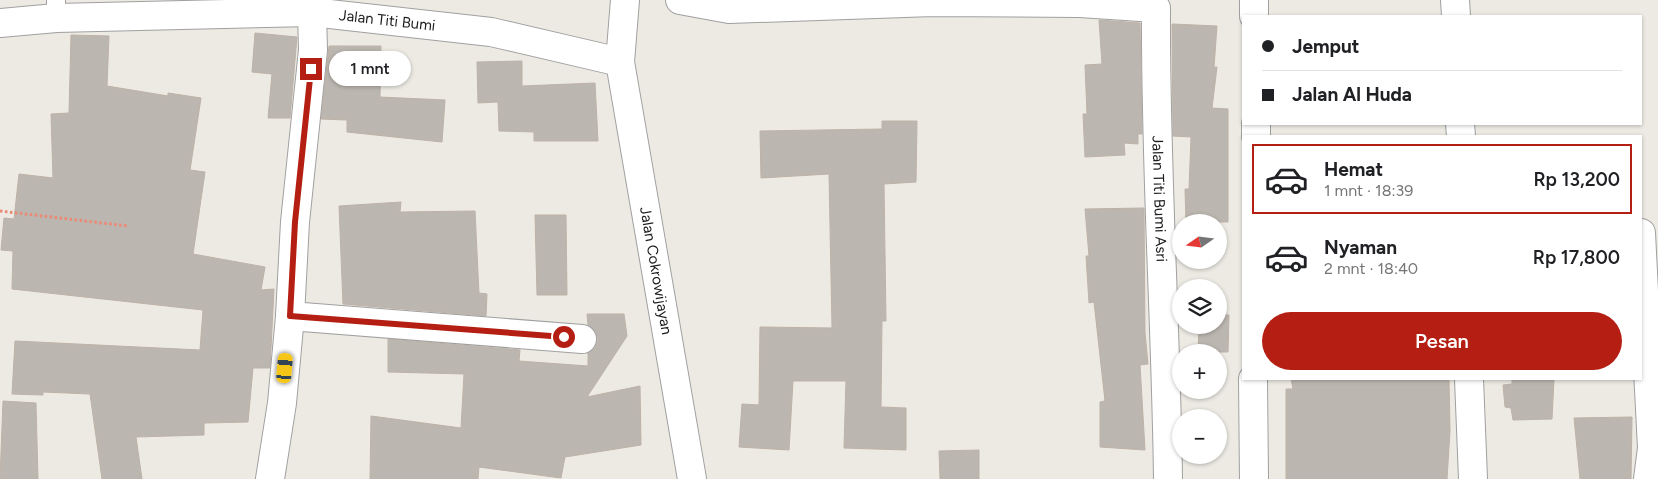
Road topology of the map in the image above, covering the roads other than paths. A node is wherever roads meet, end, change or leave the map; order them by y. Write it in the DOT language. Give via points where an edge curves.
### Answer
graph roads {
  1 [pos="625,0"];
  2 [pos="680,0"];
  3 [pos="1254,0"];
  4 [pos="1456,0"];
  5 [pos="357,8"];
  6 [pos="56,9"];
  7 [pos="312,12"];
  8 [pos="1254,15"];
  9 [pos="1456,15"];
  10 [pos="0,23"];
  11 [pos="620,62"];
  12 [pos="1642,253"];
  13 [pos="290,316"];
  14 [pos="582,339"];
  15 [pos="1253,380"];
  16 [pos="1469,380"];
  17 [pos="270,479"];
  18 [pos="692,479"];
  19 [pos="1168,479"];
  20 [pos="1254,479"];
  21 [pos="1473,479"];
  22 [pos="1648,479"];
  1 -- 11 [label="street, Jalan Cokrowijayan"];
  2 -- 19 [label="street, Jalan Titi Bumi Asri" via="729,9 933,2 1080,3 1156,8 1155,116"];
  3 -- 8 [label="street"];
  4 -- 9 [label="street"];
  5 -- 7 [label="street, Jalan Titi Bumi"];
  5 -- 11 [label="street, Jalan Titi Bumi" via="491,32"];
  6 -- 7 [label="street, Jalan Titi Bumi"];
  6 -- 10 [label="street, Jalan Titi Bumi"];
  7 -- 13 [label="street" via="313,50 295,222"];
  11 -- 18 [label="street, Jalan Cokrowijayan"];
  12 -- 22 [label="street" via="1652,448"];
  13 -- 14 [label="street"];
  13 -- 17 [label="street" via="282,403"];
  15 -- 20 [label="street"];
  16 -- 21 [label="street"];
}
